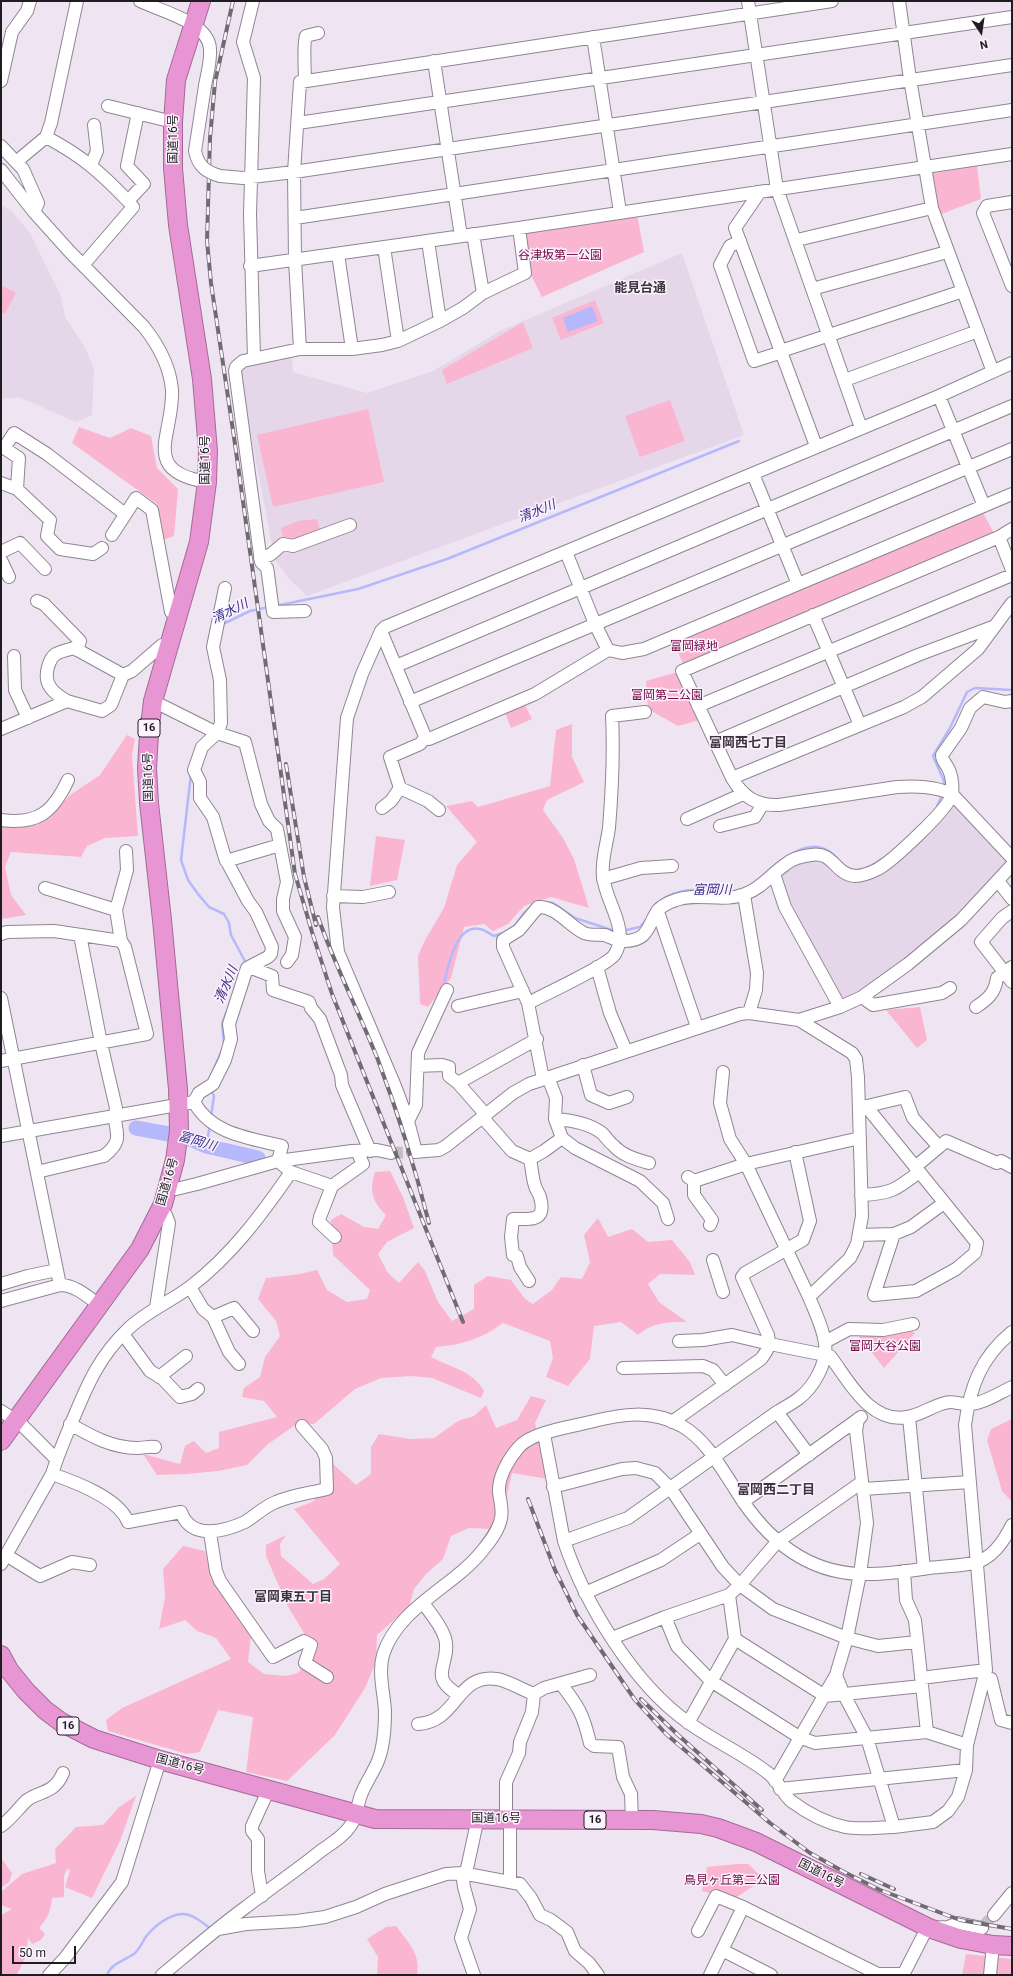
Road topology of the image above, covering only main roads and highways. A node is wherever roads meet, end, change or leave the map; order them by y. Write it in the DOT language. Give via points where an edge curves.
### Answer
graph roads {
  1 [pos="201,1"];
  2 [pos="8,1416"];
  3 [pos="1,1441"];
  4 [pos="1,1655"];
  5 [pos="1012,1946"];
  1 -- 2 [label="highway, 国道16号 / 16" via="176,80 173,122 175,195 202,379 208,451 207,482 199,542 153,701 147,768 162,920 186,1103 168,1188 140,1249 99,1305"];
  2 -- 3 [label="highway, 国道16号 / 16"];
  4 -- 5 [label="highway, 国道16号 / 16" via="26,1691 60,1722 94,1739 160,1760 375,1820 632,1820 701,1824 756,1842 929,1928 961,1939"];
}
